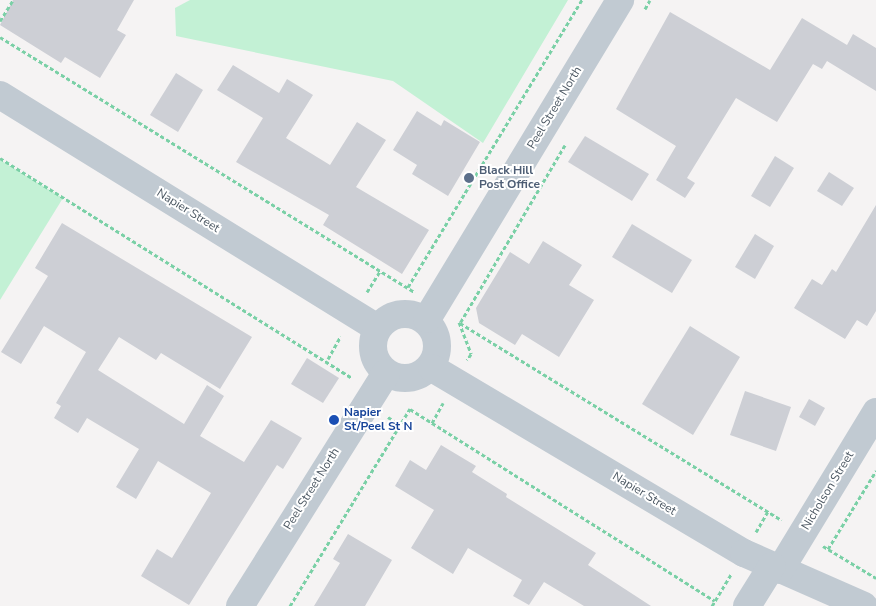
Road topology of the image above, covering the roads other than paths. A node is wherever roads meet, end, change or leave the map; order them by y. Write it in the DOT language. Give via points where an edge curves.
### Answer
graph roads {
  1 [pos="630,8"];
  2 [pos="0,95"];
  3 [pos="427,319"];
  4 [pos="377,328"];
  5 [pos="432,368"];
  6 [pos="386,374"];
  7 [pos="876,412"];
  8 [pos="776,568"];
  9 [pos="240,606"];
  10 [pos="747,606"];
  11 [pos="864,606"];
  1 -- 3 [label="street, Peel Street North"];
  2 -- 4 [label="street, Napier Street"];
  3 -- 4 [label="street" via="398,312"];
  3 -- 5 [label="street" via="438,337"];
  4 -- 6 [label="street" via="370,351"];
  5 -- 6 [label="street" via="411,380"];
  5 -- 8 [label="street, Napier Street"];
  6 -- 9 [label="street, Peel Street North"];
  7 -- 8 [label="street, Nicholson Street" via="803,532"];
  8 -- 10 [label="street, Nicholson Street"];
  8 -- 11 [label="street, Napier Street"];
}
